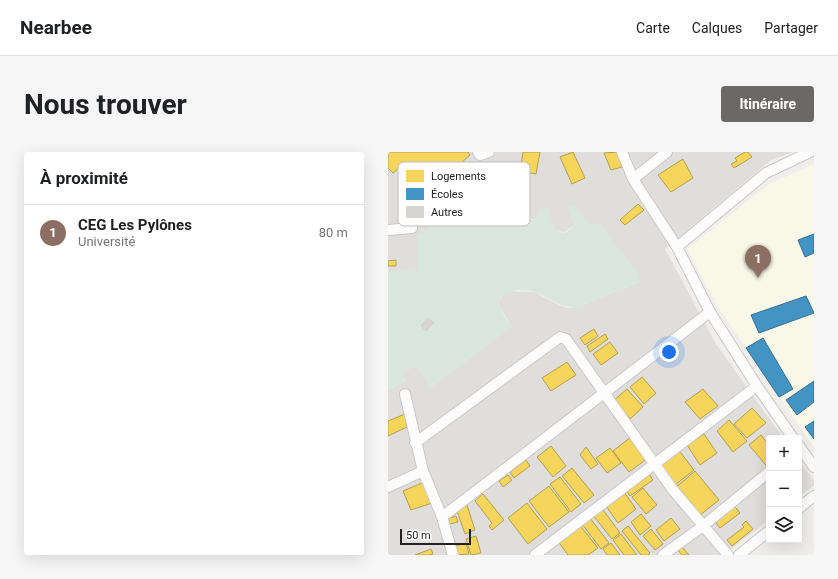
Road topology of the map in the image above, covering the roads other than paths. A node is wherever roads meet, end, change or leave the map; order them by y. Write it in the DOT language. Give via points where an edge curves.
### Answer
graph roads {
  1 [pos="478,152"];
  2 [pos="489,152"];
  3 [pos="622,152"];
  4 [pos="667,152"];
  5 [pos="810,152"];
  6 [pos="788,156"];
  7 [pos="633,179"];
  8 [pos="412,228"];
  9 [pos="388,230"];
  10 [pos="677,247"];
  11 [pos="710,312"];
  12 [pos="757,386"];
  13 [pos="405,394"];
  14 [pos="604,395"];
  15 [pos="791,435"];
  16 [pos="415,443"];
  17 [pos="802,451"];
  18 [pos="655,464"];
  19 [pos="814,466"];
  20 [pos="423,471"];
  21 [pos="766,474"];
  22 [pos="388,487"];
  23 [pos="814,496"];
  24 [pos="800,507"];
  25 [pos="442,517"];
  26 [pos="703,526"];
  27 [pos="766,533"];
  28 [pos="537,554"];
  29 [pos="453,555"];
  30 [pos="663,555"];
  31 [pos="728,555"];
  32 [pos="739,555"];
  1 -- 2 [label="street" via="480,155"];
  3 -- 7 [label="street"];
  4 -- 7 [label="street"];
  5 -- 6 [label="street"];
  6 -- 10 [label="street"];
  7 -- 10 [label="street"];
  8 -- 9 [label="street"];
  10 -- 11 [label="street"];
  11 -- 12 [label="street"];
  11 -- 14 [label="street"];
  12 -- 15 [label="street"];
  12 -- 18 [label="street"];
  13 -- 16 [label="street"];
  14 -- 16 [label="street" via="566,339 560,337"];
  14 -- 18 [label="street"];
  14 -- 25 [label="street"];
  16 -- 20 [label="street"];
  17 -- 19 [label="street"];
  18 -- 26 [label="street"];
  18 -- 28 [label="street"];
  20 -- 22 [label="street"];
  20 -- 25 [label="street"];
  21 -- 26 [label="street"];
  23 -- 24 [label="street"];
  25 -- 29 [label="street"];
  26 -- 30 [label="street"];
  26 -- 31 [label="street"];
  27 -- 32 [label="street"];
}
